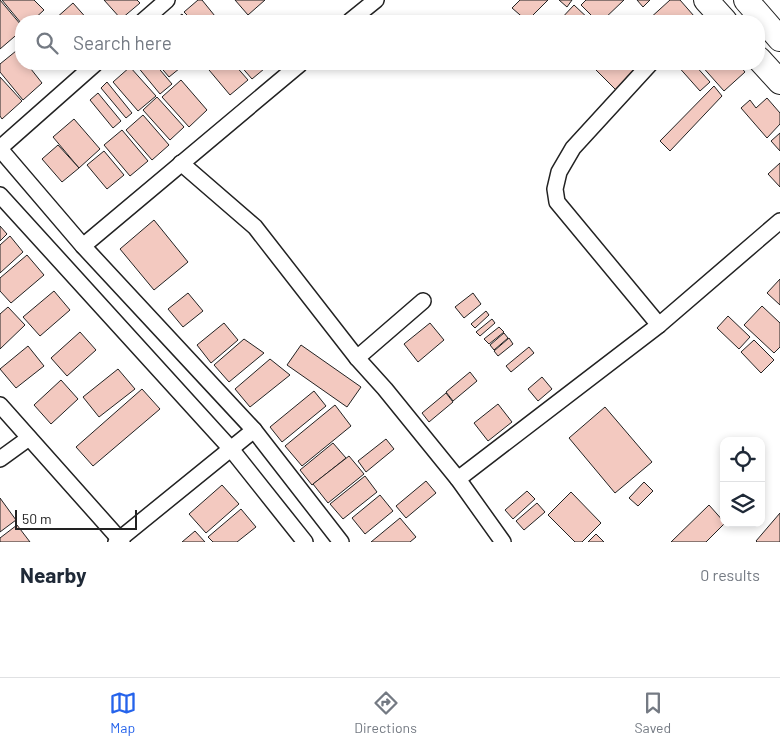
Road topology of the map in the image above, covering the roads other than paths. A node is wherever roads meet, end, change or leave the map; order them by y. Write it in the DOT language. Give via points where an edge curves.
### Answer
graph roads {
  1 [pos="167,0"];
  2 [pos="376,0"];
  3 [pos="706,0"];
  4 [pos="746,0"];
  5 [pos="150,15"];
  6 [pos="357,15"];
  7 [pos="720,15"];
  8 [pos="759,15"];
  9 [pos="765,22"];
  10 [pos="780,39"];
  11 [pos="765,66"];
  12 [pos="88,70"];
  13 [pos="293,70"];
  14 [pos="644,70"];
  15 [pos="780,82"];
  16 [pos="0,149"];
  17 [pos="181,164"];
  18 [pos="0,195"];
  19 [pos="780,220"];
  20 [pos="83,246"];
  21 [pos="423,301"];
  22 [pos="659,325"];
  23 [pos="357,358"];
  24 [pos="0,405"];
  25 [pos="254,430"];
  26 [pos="29,438"];
  27 [pos="231,449"];
  28 [pos="0,459"];
  29 [pos="458,479"];
  30 [pos="119,541"];
  31 [pos="305,542"];
  32 [pos="342,542"];
  33 [pos="503,542"];
  1 -- 5 [label="street"];
  2 -- 6 [label="street"];
  3 -- 7 [label="main road"];
  4 -- 8 [label="main road"];
  9 -- 10 [label="main road"];
  11 -- 15 [label="main road"];
  12 -- 16 [label="street"];
  13 -- 17 [label="street"];
  14 -- 22 [label="street" via="573,148 554,188 557,202"];
  16 -- 20 [label="street"];
  17 -- 20 [label="street"];
  17 -- 23 [label="street" via="255,227"];
  18 -- 27 [label="street"];
  19 -- 22 [label="street"];
  20 -- 25 [label="street"];
  21 -- 23 [label="street"];
  22 -- 29 [label="street"];
  23 -- 29 [label="street"];
  24 -- 26 [label="street"];
  25 -- 27 [label="street"];
  25 -- 32 [label="street"];
  26 -- 28 [label="street"];
  26 -- 30 [label="street"];
  27 -- 30 [label="street"];
  27 -- 31 [label="street"];
  29 -- 33 [label="street"];
}
